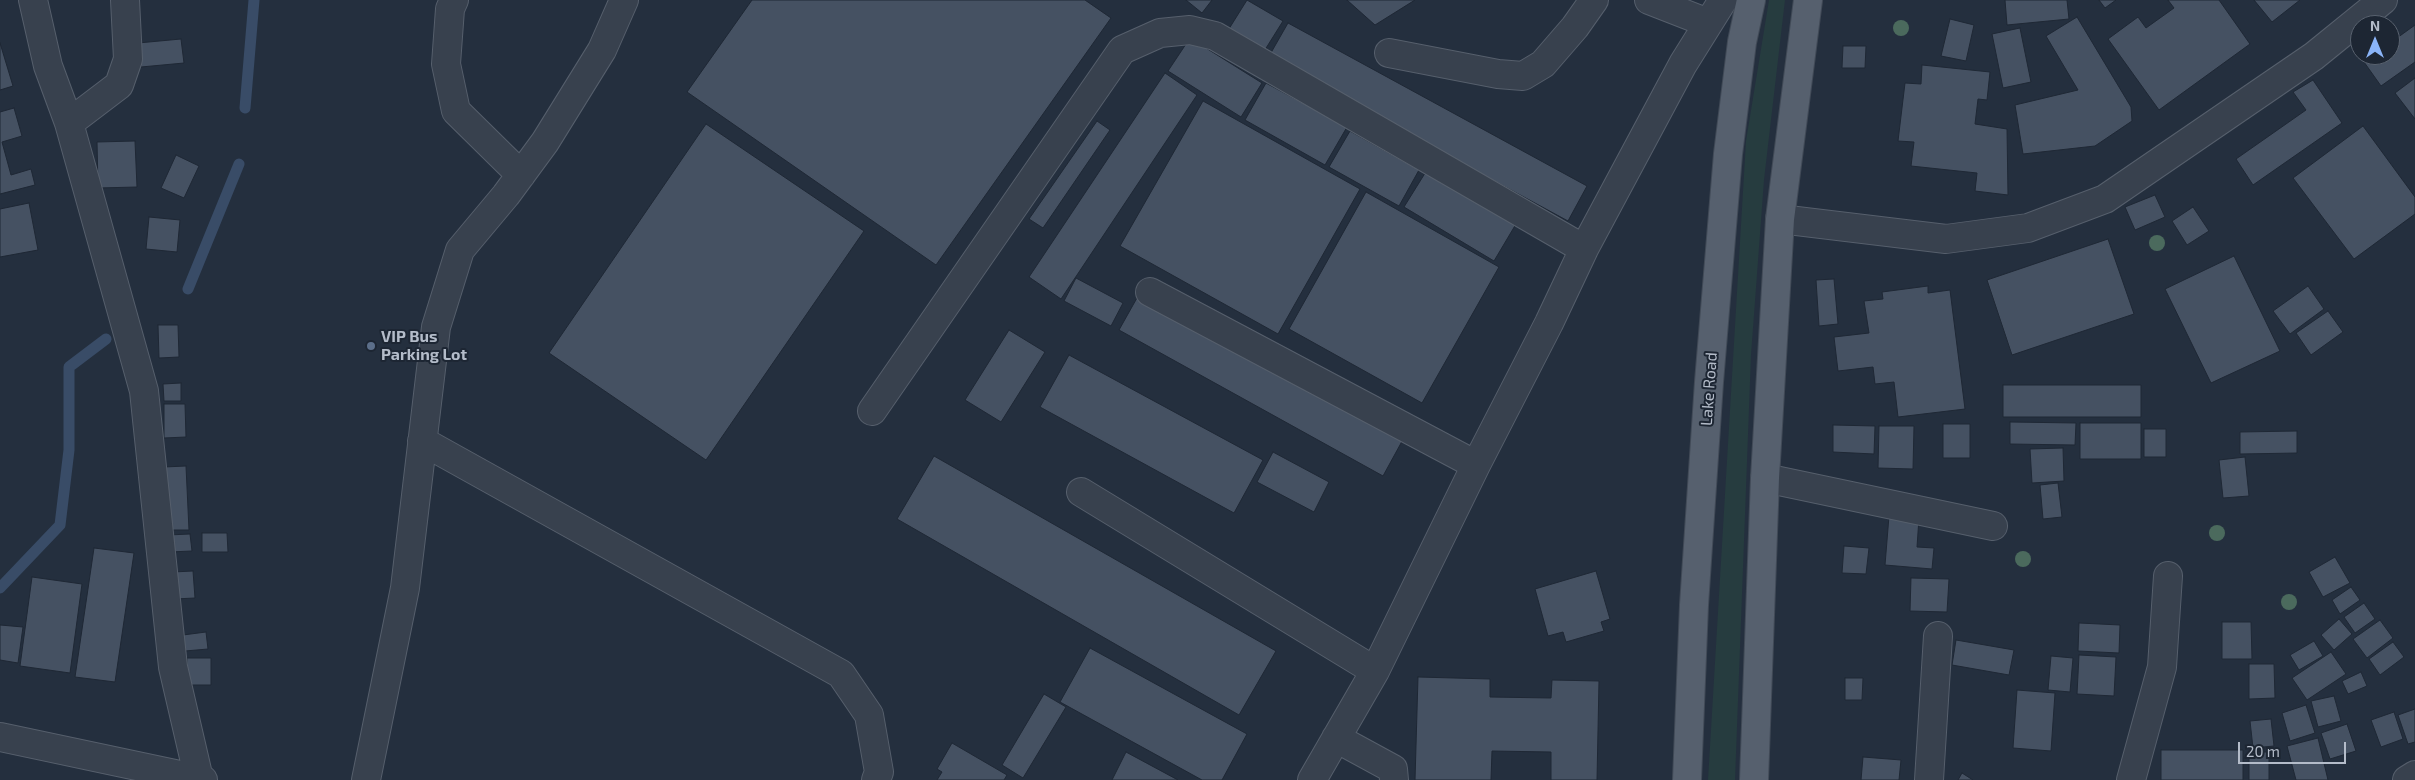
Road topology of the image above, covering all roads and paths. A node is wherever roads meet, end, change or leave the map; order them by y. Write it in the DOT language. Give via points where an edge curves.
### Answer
graph roads {
  1 [pos="33,0"];
  2 [pos="125,0"];
  3 [pos="454,0"];
  4 [pos="624,0"];
  5 [pos="1594,0"];
  6 [pos="1649,0"];
  7 [pos="1723,0"];
  8 [pos="1752,0"];
  9 [pos="1808,0"];
  10 [pos="2383,0"];
  11 [pos="1708,23"];
  12 [pos="1389,53"];
  13 [pos="69,123"];
  14 [pos="521,175"];
  15 [pos="1780,219"];
  16 [pos="1584,249"];
  17 [pos="1150,292"];
  18 [pos="872,411"];
  19 [pos="422,441"];
  20 [pos="1476,465"];
  21 [pos="1765,478"];
  22 [pos="1080,492"];
  23 [pos="1993,526"];
  24 [pos="2168,576"];
  25 [pos="1938,636"];
  26 [pos="1375,671"];
  27 [pos="0,737"];
  28 [pos="1336,738"];
  29 [pos="2415,775"];
  30 [pos="201,780"];
  31 [pos="366,780"];
  32 [pos="876,780"];
  33 [pos="1312,780"];
  34 [pos="1394,780"];
  35 [pos="1687,780"];
  36 [pos="1754,780"];
  37 [pos="1929,780"];
  38 [pos="2131,780"];
  39 [pos="2407,780"];
  1 -- 13 [label="street" via="48,66"];
  2 -- 13 [label="street" via="128,59 119,85"];
  3 -- 14 [label="street" via="450,9 446,64 456,111"];
  4 -- 14 [label="street" via="602,50"];
  5 -- 12 [label="street" via="1543,64 1523,76"];
  6 -- 11 [label="street"];
  7 -- 11 [label="street"];
  8 -- 35 [label="main road, Lake Road" via="1742,42 1728,154 1694,605"];
  9 -- 15 [label="main road"];
  10 -- 15 [label="street" via="2314,56 2105,199 2028,228 1946,239"];
  11 -- 16 [label="street" via="1682,64"];
  13 -- 30 [label="street" via="144,391 173,667"];
  14 -- 19 [label="street" via="460,250 436,327"];
  15 -- 21 [label="main road"];
  16 -- 18 [label="street" via="1215,36 1190,30 1160,32 1122,50"];
  16 -- 20 [label="street"];
  17 -- 20 [label="street"];
  19 -- 31 [label="street" via="404,588"];
  19 -- 32 [label="street" via="841,674 869,715 879,772"];
  20 -- 26 [label="street"];
  21 -- 23 [label="street"];
  21 -- 36 [label="main road"];
  22 -- 26 [label="street"];
  24 -- 38 [label="street" via="2162,667"];
  25 -- 37 [label="street"];
  26 -- 28 [label="street"];
  27 -- 30 [label="street"];
  28 -- 33 [label="street"];
  28 -- 34 [label="street" via="1393,769"];
  29 -- 39 [label="street"];
}
